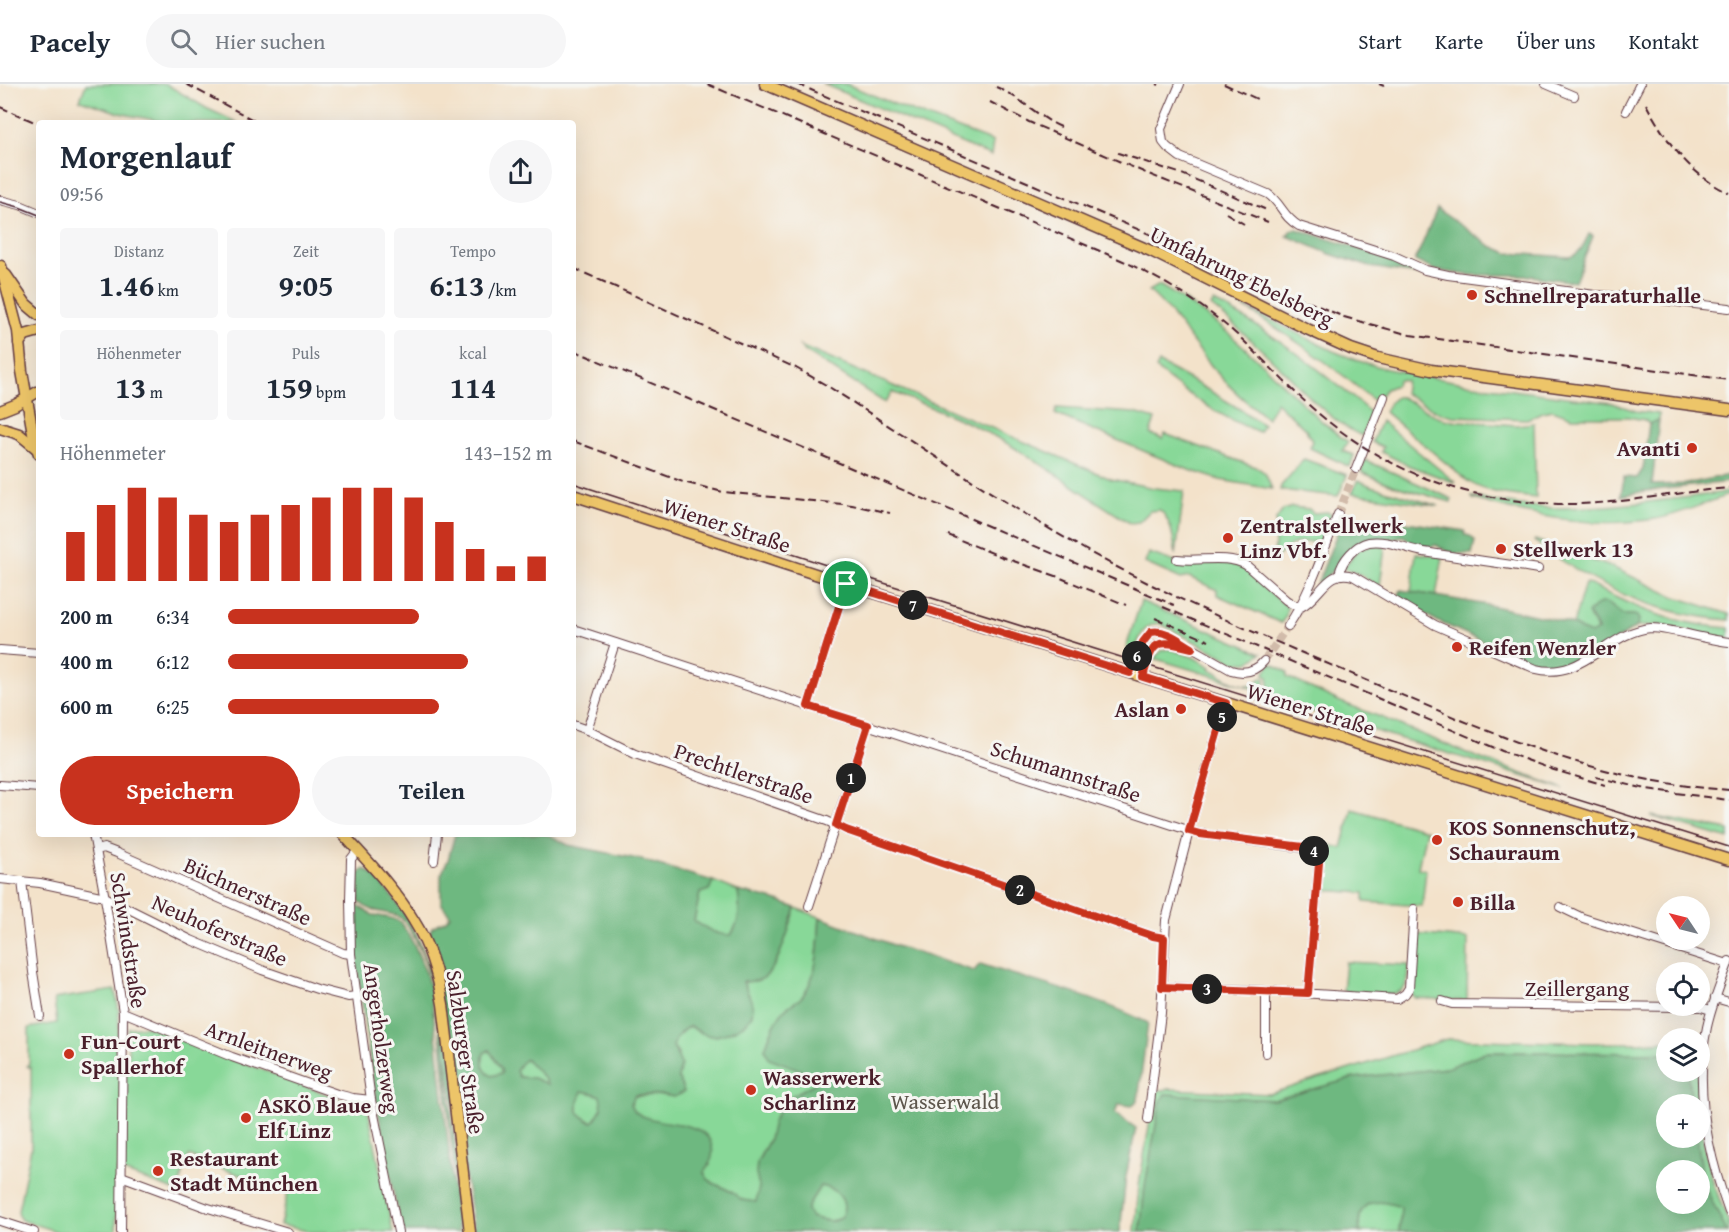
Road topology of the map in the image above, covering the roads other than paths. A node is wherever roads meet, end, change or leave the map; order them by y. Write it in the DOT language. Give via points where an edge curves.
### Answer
graph roads {
  1 [pos="765,84"];
  2 [pos="1180,84"];
  3 [pos="1546,84"];
  4 [pos="1640,84"];
  5 [pos="1574,96"];
  6 [pos="1626,111"];
  7 [pos="0,200"];
  8 [pos="36,212"];
  9 [pos="0,265"];
  10 [pos="1729,308"];
  11 [pos="36,312"];
  12 [pos="36,332"];
  13 [pos="19,343"];
  14 [pos="36,394"];
  15 [pos="1384,397"];
  16 [pos="27,399"];
  17 [pos="0,411"];
  18 [pos="1729,411"];
  19 [pos="0,428"];
  20 [pos="36,442"];
  21 [pos="36,449"];
  22 [pos="1356,469"];
  23 [pos="576,496"];
  24 [pos="1338,514"];
  25 [pos="1177,559"];
  26 [pos="1538,569"];
  27 [pos="1339,574"];
  28 [pos="846,584"];
  29 [pos="1301,607"];
  30 [pos="1288,626"];
  31 [pos="576,630"];
  32 [pos="1729,642"];
  33 [pos="615,643"];
  34 [pos="1192,648"];
  35 [pos="0,650"];
  36 [pos="36,653"];
  37 [pos="1264,661"];
  38 [pos="1130,673"];
  39 [pos="1143,677"];
  40 [pos="1226,703"];
  41 [pos="808,706"];
  42 [pos="868,725"];
  43 [pos="576,726"];
  44 [pos="587,730"];
  45 [pos="0,784"];
  46 [pos="36,788"];
  47 [pos="836,825"];
  48 [pos="1189,831"];
  49 [pos="94,837"];
  50 [pos="346,837"];
  51 [pos="437,837"];
  52 [pos="96,850"];
  53 [pos="358,850"];
  54 [pos="1729,860"];
  55 [pos="434,861"];
  56 [pos="0,879"];
  57 [pos="22,881"];
  58 [pos="105,897"];
  59 [pos="809,906"];
  60 [pos="1560,907"];
  61 [pos="1414,909"];
  62 [pos="1164,938"];
  63 [pos="351,954"];
  64 [pos="1728,963"];
  65 [pos="1162,987"];
  66 [pos="1266,991"];
  67 [pos="1308,993"];
  68 [pos="357,996"];
  69 [pos="1715,998"];
  70 [pos="1442,1001"];
  71 [pos="1729,1002"];
  72 [pos="1711,1010"];
  73 [pos="123,1012"];
  74 [pos="40,1016"];
  75 [pos="1266,1053"];
  76 [pos="371,1100"];
  77 [pos="1148,1119"];
  78 [pos="121,1176"];
  79 [pos="1729,1212"];
  80 [pos="0,1221"];
  81 [pos="34,1232"];
  82 [pos="121,1232"];
  83 [pos="288,1232"];
  84 [pos="398,1232"];
  85 [pos="470,1232"];
  1 -- 18 [label="main road, Umfahrung Ebelsberg" via="1151,251 1351,349 1431,370"];
  2 -- 10 [label="street" via="1161,129 1167,147 1180,157 1269,194 1299,226 1448,275 1595,296"];
  3 -- 5 [label="street"];
  4 -- 6 [label="street"];
  7 -- 8 [label="street"];
  9 -- 11 [label="main road"];
  9 -- 13 [label="main road"];
  12 -- 13 [label="main road" via="25,335"];
  13 -- 16 [label="main road"];
  14 -- 16 [label="main road"];
  15 -- 22 [label="street"];
  16 -- 17 [label="main road"];
  16 -- 20 [label="main road"];
  19 -- 21 [label="main road" via="19,434"];
  23 -- 28 [label="main road, Wiener Straße"];
  24 -- 29 [label="street"];
  25 -- 29 [label="street" via="1239,562 1286,600"];
  26 -- 27 [label="street" via="1371,542 1354,550"];
  27 -- 29 [label="street"];
  27 -- 32 [label="street" via="1361,580 1435,624 1547,672 1575,666 1624,637 1652,628"];
  28 -- 38 [label="main road, Wiener Straße"];
  28 -- 41 [label="street"];
  29 -- 30 [label="street"];
  31 -- 33 [label="street, Schumannstraße"];
  33 -- 41 [label="street, Schumannstraße"];
  33 -- 44 [label="street"];
  34 -- 37 [label="street" via="1238,672 1255,669"];
  34 -- 38 [label="street" via="1161,632 1151,632"];
  34 -- 39 [label="street" via="1158,644"];
  35 -- 36 [label="street"];
  38 -- 39 [label="main road, Wiener Straße"];
  39 -- 40 [label="main road, Wiener Straße"];
  40 -- 48 [label="street"];
  40 -- 54 [label="main road, Wiener Straße"];
  41 -- 42 [label="street, Schumannstraße"];
  42 -- 47 [label="street"];
  42 -- 48 [label="street, Schumannstraße"];
  43 -- 44 [label="street, Prechtlerstraße"];
  44 -- 47 [label="street, Prechtlerstraße" via="635,754"];
  45 -- 46 [label="street"];
  47 -- 59 [label="street"];
  47 -- 62 [label="street, Prechtlerstraße"];
  48 -- 62 [label="street"];
  48 -- 67 [label="street, Schumannstraße" via="1316,852 1319,863"];
  49 -- 52 [label="street, Schwindstraße"];
  50 -- 53 [label="main road, Salzburger Straße"];
  51 -- 55 [label="street"];
  52 -- 58 [label="street, Schwindstraße"];
  52 -- 63 [label="street, Büchnerstraße" via="104,848 117,853"];
  53 -- 63 [label="street, Angerholzerweg" via="351,859"];
  53 -- 85 [label="main road, Salzburger Straße" via="415,922 438,979"];
  56 -- 57 [label="street, Neuhoferstraße"];
  57 -- 58 [label="street, Neuhoferstraße"];
  57 -- 74 [label="street"];
  58 -- 68 [label="street, Neuhoferstraße" via="262,970 317,989"];
  58 -- 73 [label="street, Schwindstraße"];
  60 -- 64 [label="street" via="1583,918"];
  61 -- 67 [label="street" via="1409,988 1401,997 1392,1000"];
  62 -- 65 [label="street"];
  63 -- 68 [label="street, Angerholzerweg"];
  64 -- 69 [label="street"];
  65 -- 66 [label="street"];
  65 -- 77 [label="street"];
  66 -- 67 [label="street"];
  66 -- 75 [label="street"];
  68 -- 76 [label="street, Angerholzerweg"];
  69 -- 71 [label="street"];
  69 -- 72 [label="street"];
  70 -- 72 [label="street, Zeillergang"];
  72 -- 79 [label="street" via="1703,1052 1704,1104 1711,1154"];
  73 -- 76 [label="street, Arnleitnerweg" via="234,1058 337,1094"];
  73 -- 78 [label="street, Schwindstraße"];
  76 -- 84 [label="street, Angerholzerweg"];
  78 -- 82 [label="street, Schwindstraße"];
  78 -- 83 [label="street"];
  80 -- 81 [label="street"];
}
